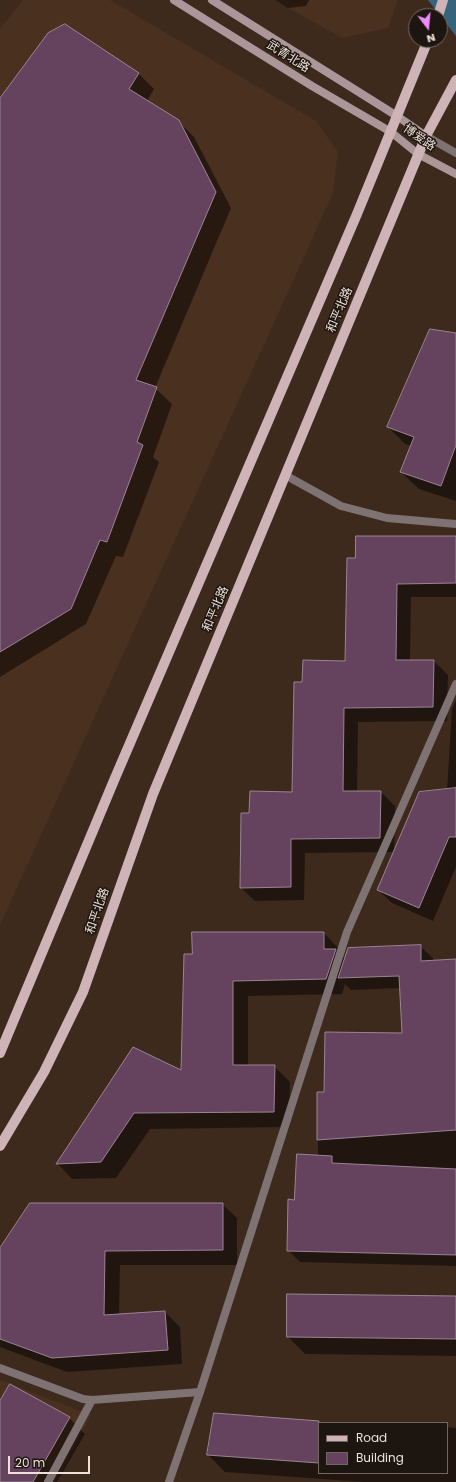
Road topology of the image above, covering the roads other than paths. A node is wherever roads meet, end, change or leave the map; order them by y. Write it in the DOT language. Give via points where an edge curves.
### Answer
graph roads {
  1 [pos="174,0"];
  2 [pos="212,0"];
  3 [pos="425,48"];
  4 [pos="456,80"];
  5 [pos="397,116"];
  6 [pos="391,132"];
  7 [pos="426,136"];
  8 [pos="456,153"];
  9 [pos="418,154"];
  10 [pos="456,174"];
  11 [pos="285,475"];
  12 [pos="456,524"];
  13 [pos="456,684"];
  14 [pos="0,1053"];
  15 [pos="0,1146"];
  16 [pos="0,1368"];
  17 [pos="200,1392"];
  18 [pos="92,1400"];
  19 [pos="48,1482"];
  20 [pos="169,1482"];
  1 -- 6 [label="main road, 武青北路"];
  2 -- 5 [label="main road, 武青北路"];
  3 -- 5 [label="main road, 和平北路"];
  4 -- 7 [label="main road, 和平北路"];
  5 -- 6 [label="main road, 和平北路"];
  5 -- 7 [label="main road, 武青北路"];
  6 -- 9 [label="main road, 博爱路"];
  6 -- 14 [label="main road, 和平北路"];
  7 -- 8 [label="lane"];
  7 -- 9 [label="main road, 和平北路"];
  9 -- 10 [label="main road, 博爱路"];
  9 -- 11 [label="main road, 和平北路"];
  11 -- 12 [label="lane" via="341,506 387,518"];
  11 -- 15 [label="main road, 和平北路" via="153,794 83,992 44,1072"];
  13 -- 17 [label="lane" via="347,932"];
  16 -- 18 [label="lane" via="83,1399"];
  17 -- 18 [label="lane"];
  17 -- 20 [label="lane"];
  18 -- 19 [label="lane"];
}
